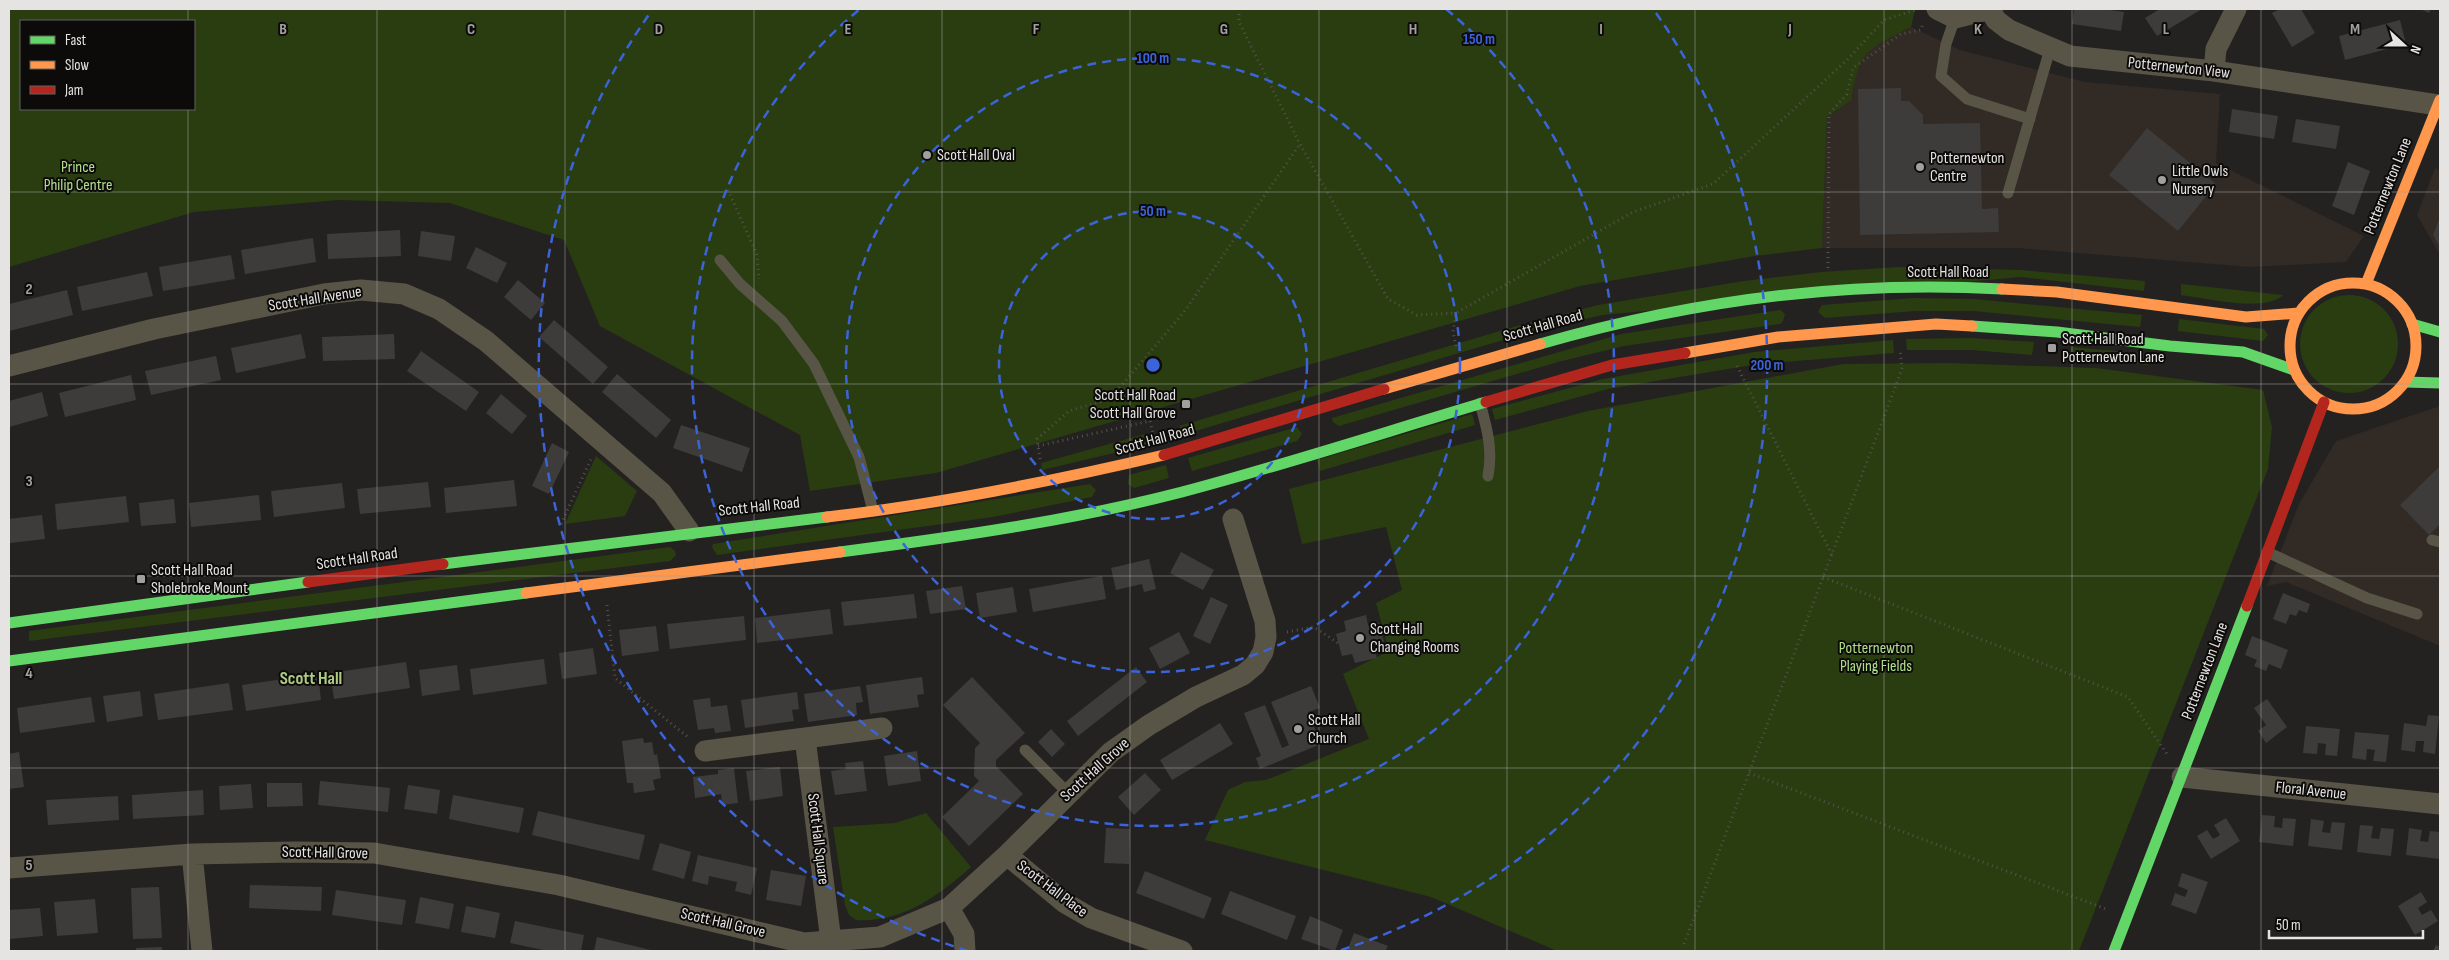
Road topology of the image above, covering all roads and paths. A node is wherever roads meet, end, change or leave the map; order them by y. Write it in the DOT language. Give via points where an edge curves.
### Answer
graph roads {
  1 [pos="1239,9"];
  2 [pos="1918,9"];
  3 [pos="1990,9"];
  4 [pos="2236,9"];
  5 [pos="1940,14"];
  6 [pos="2050,49"];
  7 [pos="2214,71"];
  8 [pos="2439,102"];
  9 [pos="2030,119"];
  10 [pos="1300,144"];
  11 [pos="728,190"];
  12 [pos="2008,193"];
  13 [pos="720,260"];
  14 [pos="2366,284"];
  15 [pos="1830,290"];
  16 [pos="1798,293"];
  17 [pos="761,302"];
  18 [pos="1800,310"];
  19 [pos="1456,313"];
  20 [pos="2299,313"];
  21 [pos="2412,324"];
  22 [pos="1898,327"];
  23 [pos="2440,332"];
  24 [pos="1727,346"];
  25 [pos="9,366"];
  26 [pos="1463,367"];
  27 [pos="2294,370"];
  28 [pos="2405,382"];
  29 [pos="2440,383"];
  30 [pos="2324,402"];
  31 [pos="1480,403"];
  32 [pos="1154,436"];
  33 [pos="600,438"];
  34 [pos="1038,446"];
  35 [pos="1488,476"];
  36 [pos="1045,482"];
  37 [pos="873,511"];
  38 [pos="1233,519"];
  39 [pos="690,536"];
  40 [pos="549,549"];
  41 [pos="2267,552"];
  42 [pos="1832,554"];
  43 [pos="1823,577"];
  44 [pos="604,582"];
  45 [pos="2417,614"];
  46 [pos="9,622"];
  47 [pos="1266,637"];
  48 [pos="1338,643"];
  49 [pos="9,661"];
  50 [pos="882,728"];
  51 [pos="805,738"];
  52 [pos="1025,750"];
  53 [pos="706,751"];
  54 [pos="1749,773"];
  55 [pos="2182,777"];
  56 [pos="1068,793"];
  57 [pos="2440,804"];
  58 [pos="192,854"];
  59 [pos="1007,855"];
  60 [pos="9,868"];
  61 [pos="949,908"];
  62 [pos="2127,916"];
  63 [pos="830,941"];
  64 [pos="1684,944"];
  65 [pos="202,951"];
  66 [pos="965,951"];
  67 [pos="1182,951"];
  68 [pos="2114,951"];
  1 -- 10 [label="path" via="1239,22"];
  2 -- 19 [label="path" via="1884,20 1848,59 1713,184 1633,212"];
  3 -- 5 [label="street, Potternewton View"];
  3 -- 6 [label="street, Potternewton View" via="1996,20 2009,30"];
  4 -- 7 [label="street" via="2216,50"];
  5 -- 9 [label="lane" via="1946,44 1941,76 1967,99"];
  5 -- 15 [label="path" via="1921,30 1901,34 1853,68 1847,94 1830,114"];
  6 -- 7 [label="street, Potternewton View" via="2092,60"];
  6 -- 9 [label="lane"];
  7 -- 8 [label="street, Potternewton View"];
  8 -- 14 [label="main road, Potternewton Lane"];
  9 -- 12 [label="lane"];
  10 -- 19 [label="path" via="1388,299 1417,315"];
  10 -- 34 [label="path" via="1184,312 1110,399 1069,411 1037,439"];
  11 -- 17 [label="path" via="757,255"];
  13 -- 17 [label="lane"];
  14 -- 20 [label="main road" via="2334,286 2309,300"];
  14 -- 21 [label="main road" via="2381,289 2396,300"];
  15 -- 16 [label="main road, Scott Hall Road"];
  15 -- 20 [label="main road, Scott Hall Road" via="1955,286 2057,292 2246,317"];
  16 -- 18 [label="main road"];
  16 -- 26 [label="main road, Scott Hall Road" via="1602,326"];
  17 -- 37 [label="lane" via="782,321 814,364 859,457"];
  19 -- 26 [label="path" via="1454,332"];
  20 -- 27 [label="main road" via="2290,339"];
  21 -- 23 [label="main road"];
  21 -- 28 [label="main road" via="2416,356"];
  22 -- 24 [label="main road" via="1803,331"];
  22 -- 27 [label="main road" via="1936,324 2057,332 2243,352"];
  22 -- 42 [label="path" via="1902,368"];
  24 -- 31 [label="main road" via="1612,365"];
  24 -- 42 [label="path"];
  25 -- 33 [label="street, Scott Hall Avenue" via="154,329 324,294 361,290 404,294 439,309 486,341"];
  26 -- 36 [label="main road, Scott Hall Road" via="1313,415 1109,474"];
  27 -- 30 [label="main road" via="2307,390"];
  28 -- 29 [label="main road"];
  28 -- 30 [label="main road" via="2385,401 2370,407 2354,410"];
  30 -- 41 [label="main road, Potternewton Lane"];
  31 -- 35 [label="lane" via="1492,457"];
  31 -- 44 [label="main road" via="1322,444 1221,481 1116,501 1076,516 968,535 695,566"];
  32 -- 34 [label="path" via="1150,421"];
  33 -- 39 [label="street, Scott Hall Avenue" via="662,493"];
  33 -- 40 [label="path"];
  34 -- 36 [label="path"];
  36 -- 37 [label="main road, Scott Hall Road"];
  37 -- 39 [label="main road, Scott Hall Road"];
  38 -- 47 [label="street, Scott Hall Grove" via="1265,621"];
  39 -- 40 [label="main road, Scott Hall Road"];
  40 -- 46 [label="main road, Scott Hall Road"];
  41 -- 45 [label="lane" via="2367,598"];
  41 -- 55 [label="main road, Potternewton Lane"];
  42 -- 43 [label="path"];
  43 -- 54 [label="path"];
  43 -- 55 [label="path" via="2128,697"];
  44 -- 49 [label="main road"];
  44 -- 53 [label="path" via="615,678"];
  47 -- 48 [label="path" via="1314,627"];
  47 -- 56 [label="street, Scott Hall Grove" via="1263,652 1243,675 1196,697 1149,725 1110,752"];
  50 -- 51 [label="street"];
  51 -- 53 [label="street"];
  51 -- 63 [label="street, Scott Hall Square"];
  52 -- 56 [label="lane"];
  54 -- 62 [label="path"];
  54 -- 64 [label="path"];
  55 -- 57 [label="street, Floral Avenue"];
  55 -- 62 [label="main road, Potternewton Lane"];
  56 -- 59 [label="street, Scott Hall Grove"];
  58 -- 60 [label="street, Scott Hall Grove"];
  58 -- 63 [label="street, Scott Hall Grove" via="374,854 559,885 804,942"];
  58 -- 65 [label="street"];
  59 -- 61 [label="street, Scott Hall Grove"];
  59 -- 67 [label="street, Scott Hall Place" via="1065,903 1091,918"];
  61 -- 63 [label="street, Scott Hall Grove" via="880,937"];
  61 -- 66 [label="street" via="964,934"];
  62 -- 68 [label="main road, Potternewton Lane"];
}
